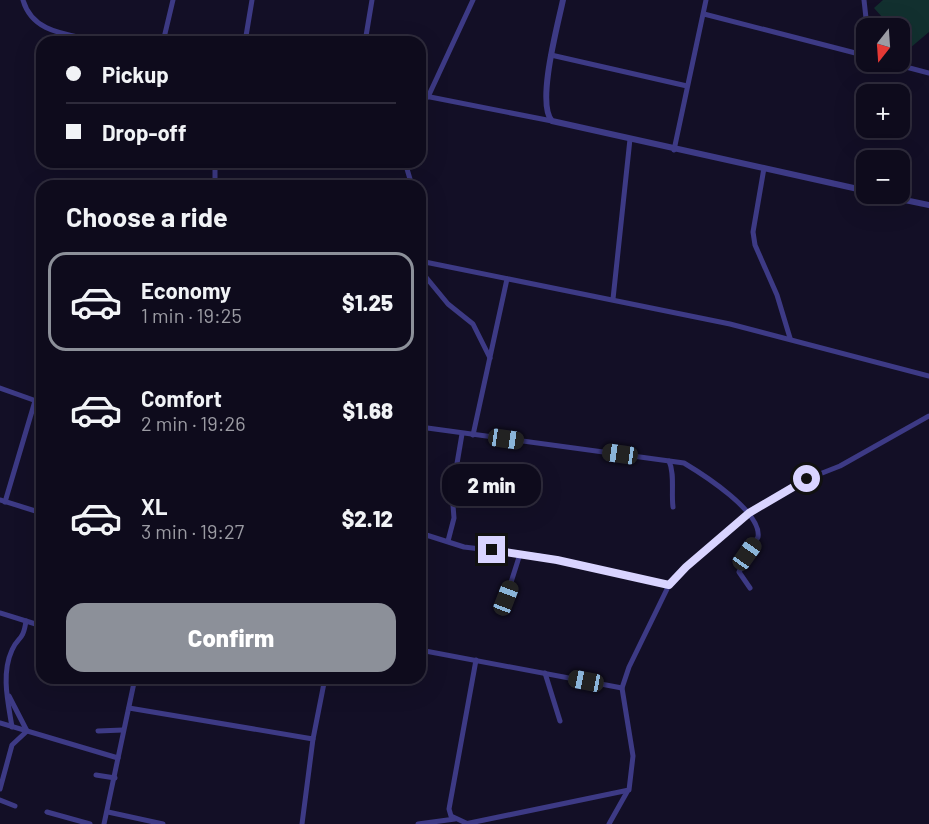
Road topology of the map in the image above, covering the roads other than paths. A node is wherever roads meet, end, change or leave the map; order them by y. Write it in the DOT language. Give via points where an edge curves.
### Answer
graph roads {
  1 [pos="23,0"];
  2 [pos="174,0"];
  3 [pos="252,0"];
  4 [pos="372,0"];
  5 [pos="473,0"];
  6 [pos="563,0"];
  7 [pos="706,0"];
  8 [pos="864,0"];
  9 [pos="704,14"];
  10 [pos="866,18"];
  11 [pos="79,36"];
  12 [pos="165,36"];
  13 [pos="246,36"];
  14 [pos="365,36"];
  15 [pos="856,53"];
  16 [pos="551,55"];
  17 [pos="910,68"];
  18 [pos="929,73"];
  19 [pos="687,86"];
  20 [pos="426,95"];
  21 [pos="426,97"];
  22 [pos="552,121"];
  23 [pos="630,139"];
  24 [pos="674,150"];
  25 [pos="764,168"];
  26 [pos="856,189"];
  27 [pos="910,201"];
  28 [pos="929,205"];
  29 [pos="426,262"];
  30 [pos="426,277"];
  31 [pos="507,279"];
  32 [pos="613,299"];
  33 [pos="790,339"];
  34 [pos="490,359"];
  35 [pos="929,376"];
  36 [pos="0,388"];
  37 [pos="35,401"];
  38 [pos="929,416"];
  39 [pos="426,428"];
  40 [pos="462,434"];
  41 [pos="473,435"];
  42 [pos="669,460"];
  43 [pos="3,501"];
  44 [pos="673,507"];
  45 [pos="36,511"];
  46 [pos="749,513"];
  47 [pos="426,535"];
  48 [pos="448,541"];
  49 [pos="520,554"];
  50 [pos="669,585"];
  51 [pos="750,588"];
  52 [pos="506,598"];
  53 [pos="0,613"];
  54 [pos="26,621"];
  55 [pos="36,624"];
  56 [pos="426,651"];
  57 [pos="476,660"];
  58 [pos="545,673"];
  59 [pos="132,684"];
  60 [pos="324,684"];
  61 [pos="622,688"];
  62 [pos="7,691"];
  63 [pos="129,708"];
  64 [pos="560,721"];
  65 [pos="0,723"];
  66 [pos="12,727"];
  67 [pos="123,730"];
  68 [pos="27,731"];
  69 [pos="98,731"];
  70 [pos="313,739"];
  71 [pos="118,758"];
  72 [pos="96,775"];
  73 [pos="115,778"];
  74 [pos="0,789"];
  75 [pos="627,792"];
  76 [pos="0,800"];
  77 [pos="15,806"];
  78 [pos="47,812"];
  79 [pos="108,812"];
  80 [pos="456,819"];
  81 [pos="466,823"];
  82 [pos="90,824"];
  83 [pos="104,824"];
  84 [pos="163,824"];
  85 [pos="302,824"];
  86 [pos="418,824"];
  87 [pos="609,824"];
  1 -- 11 [label="street" via="27,12 41,25"];
  2 -- 12 [label="street"];
  3 -- 13 [label="street"];
  4 -- 14 [label="street"];
  5 -- 20 [label="street"];
  6 -- 16 [label="street"];
  7 -- 9 [label="street"];
  8 -- 10 [label="street"];
  9 -- 15 [label="street"];
  9 -- 19 [label="street"];
  16 -- 19 [label="street"];
  16 -- 22 [label="street" via="546,106"];
  17 -- 18 [label="street"];
  19 -- 24 [label="street"];
  21 -- 22 [label="street"];
  22 -- 23 [label="street"];
  23 -- 24 [label="street"];
  23 -- 32 [label="street"];
  24 -- 25 [label="street"];
  25 -- 26 [label="street"];
  25 -- 33 [label="street" via="754,245 777,295"];
  27 -- 28 [label="street"];
  29 -- 31 [label="street"];
  30 -- 34 [label="street" via="448,304 474,326"];
  31 -- 32 [label="street"];
  31 -- 34 [label="street"];
  32 -- 33 [label="street"];
  33 -- 35 [label="street"];
  34 -- 41 [label="street"];
  36 -- 37 [label="street"];
  37 -- 43 [label="street"];
  38 -- 46 [label="street"];
  39 -- 40 [label="street"];
  40 -- 41 [label="street"];
  40 -- 48 [label="street"];
  41 -- 42 [label="street"];
  42 -- 44 [label="street"];
  42 -- 46 [label="street" via="684,463 713,481"];
  43 -- 45 [label="street"];
  46 -- 50 [label="street"];
  46 -- 51 [label="street" via="759,532 739,572"];
  47 -- 48 [label="street"];
  48 -- 49 [label="street" via="464,547"];
  49 -- 50 [label="street"];
  49 -- 52 [label="street"];
  50 -- 61 [label="street"];
  53 -- 54 [label="street"];
  54 -- 55 [label="street"];
  54 -- 62 [label="street" via="24,635 12,650"];
  56 -- 57 [label="street"];
  57 -- 58 [label="street"];
  57 -- 80 [label="street" via="449,809"];
  58 -- 61 [label="street"];
  58 -- 64 [label="street"];
  59 -- 63 [label="street"];
  60 -- 70 [label="street"];
  61 -- 75 [label="street" via="633,756 631,787"];
  62 -- 66 [label="street"];
  62 -- 68 [label="street"];
  63 -- 67 [label="street"];
  63 -- 70 [label="street"];
  65 -- 66 [label="street"];
  66 -- 68 [label="street"];
  67 -- 69 [label="street"];
  67 -- 71 [label="street"];
  68 -- 71 [label="street"];
  68 -- 74 [label="street" via="12,745"];
  70 -- 85 [label="street"];
  71 -- 73 [label="street"];
  72 -- 73 [label="street"];
  73 -- 79 [label="street"];
  75 -- 81 [label="street"];
  75 -- 87 [label="street"];
  76 -- 77 [label="street"];
  78 -- 82 [label="street"];
  79 -- 83 [label="street"];
  79 -- 84 [label="street"];
  80 -- 81 [label="street"];
  80 -- 86 [label="street"];
}
